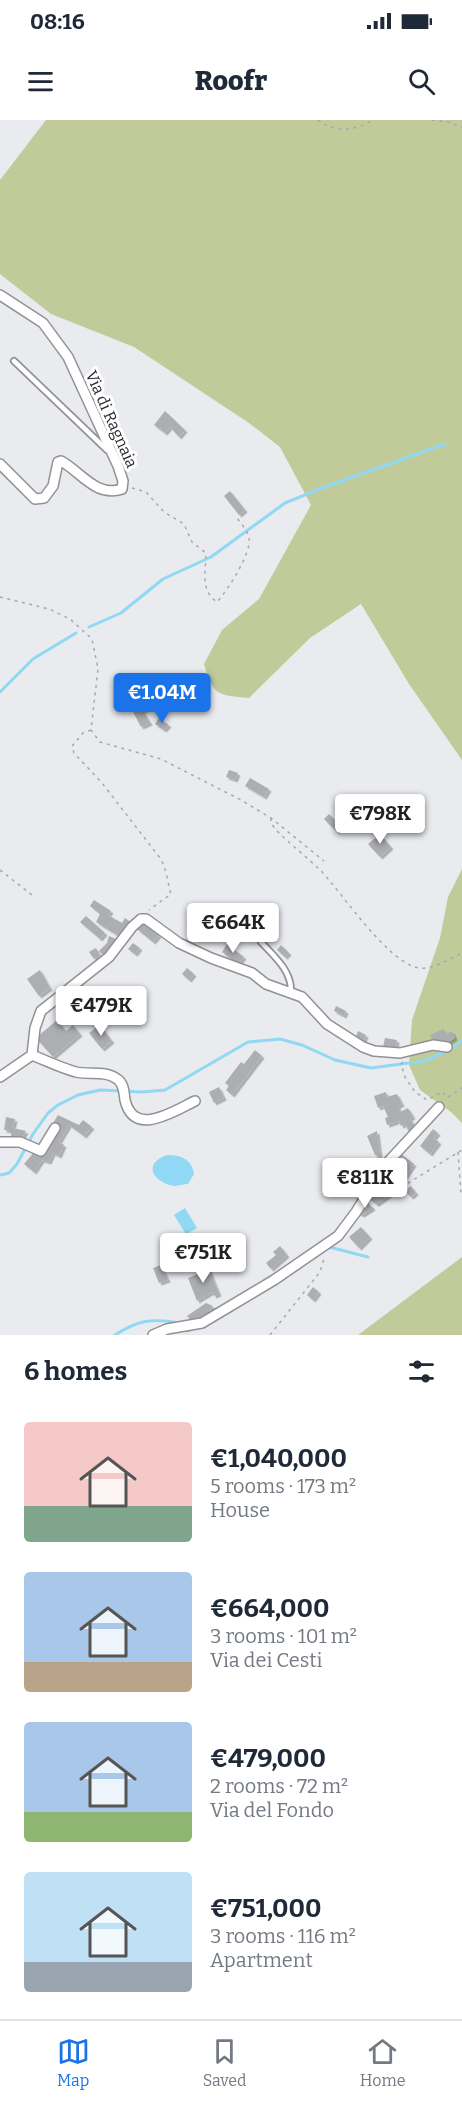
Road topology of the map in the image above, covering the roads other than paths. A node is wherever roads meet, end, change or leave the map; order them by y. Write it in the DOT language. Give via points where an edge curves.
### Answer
graph roads {
  1 [pos="0,295"];
  2 [pos="14,361"];
  3 [pos="113,455"];
  4 [pos="0,464"];
  5 [pos="261,942"];
  6 [pos="291,994"];
  7 [pos="447,1047"];
  8 [pos="32,1055"];
  9 [pos="0,1077"];
  10 [pos="195,1101"];
  11 [pos="439,1107"];
  12 [pos="55,1128"];
  13 [pos="0,1142"];
  14 [pos="182,1331"];
  15 [pos="153,1335"];
  1 -- 3 [label="street, Via di Ragnaia" via="43,323 68,357"];
  2 -- 3 [label="lane"];
  3 -- 4 [label="street, Via di Ragnaia" via="123,481 122,489 88,484 61,461 53,486 44,498 35,499"];
  5 -- 6 [label="lane" via="287,974"];
  6 -- 7 [label="street" via="302,997 327,1024 374,1051 400,1053 433,1045"];
  6 -- 8 [label="street" via="179,943 143,919 109,957 41,1011"];
  8 -- 9 [label="street"];
  8 -- 10 [label="street" via="77,1072 118,1079 126,1105 136,1118 156,1119"];
  11 -- 14 [label="street" via="387,1163 338,1236 274,1280"];
  12 -- 13 [label="street" via="42,1151 29,1145"];
  14 -- 15 [label="street" via="167,1329"];
}
